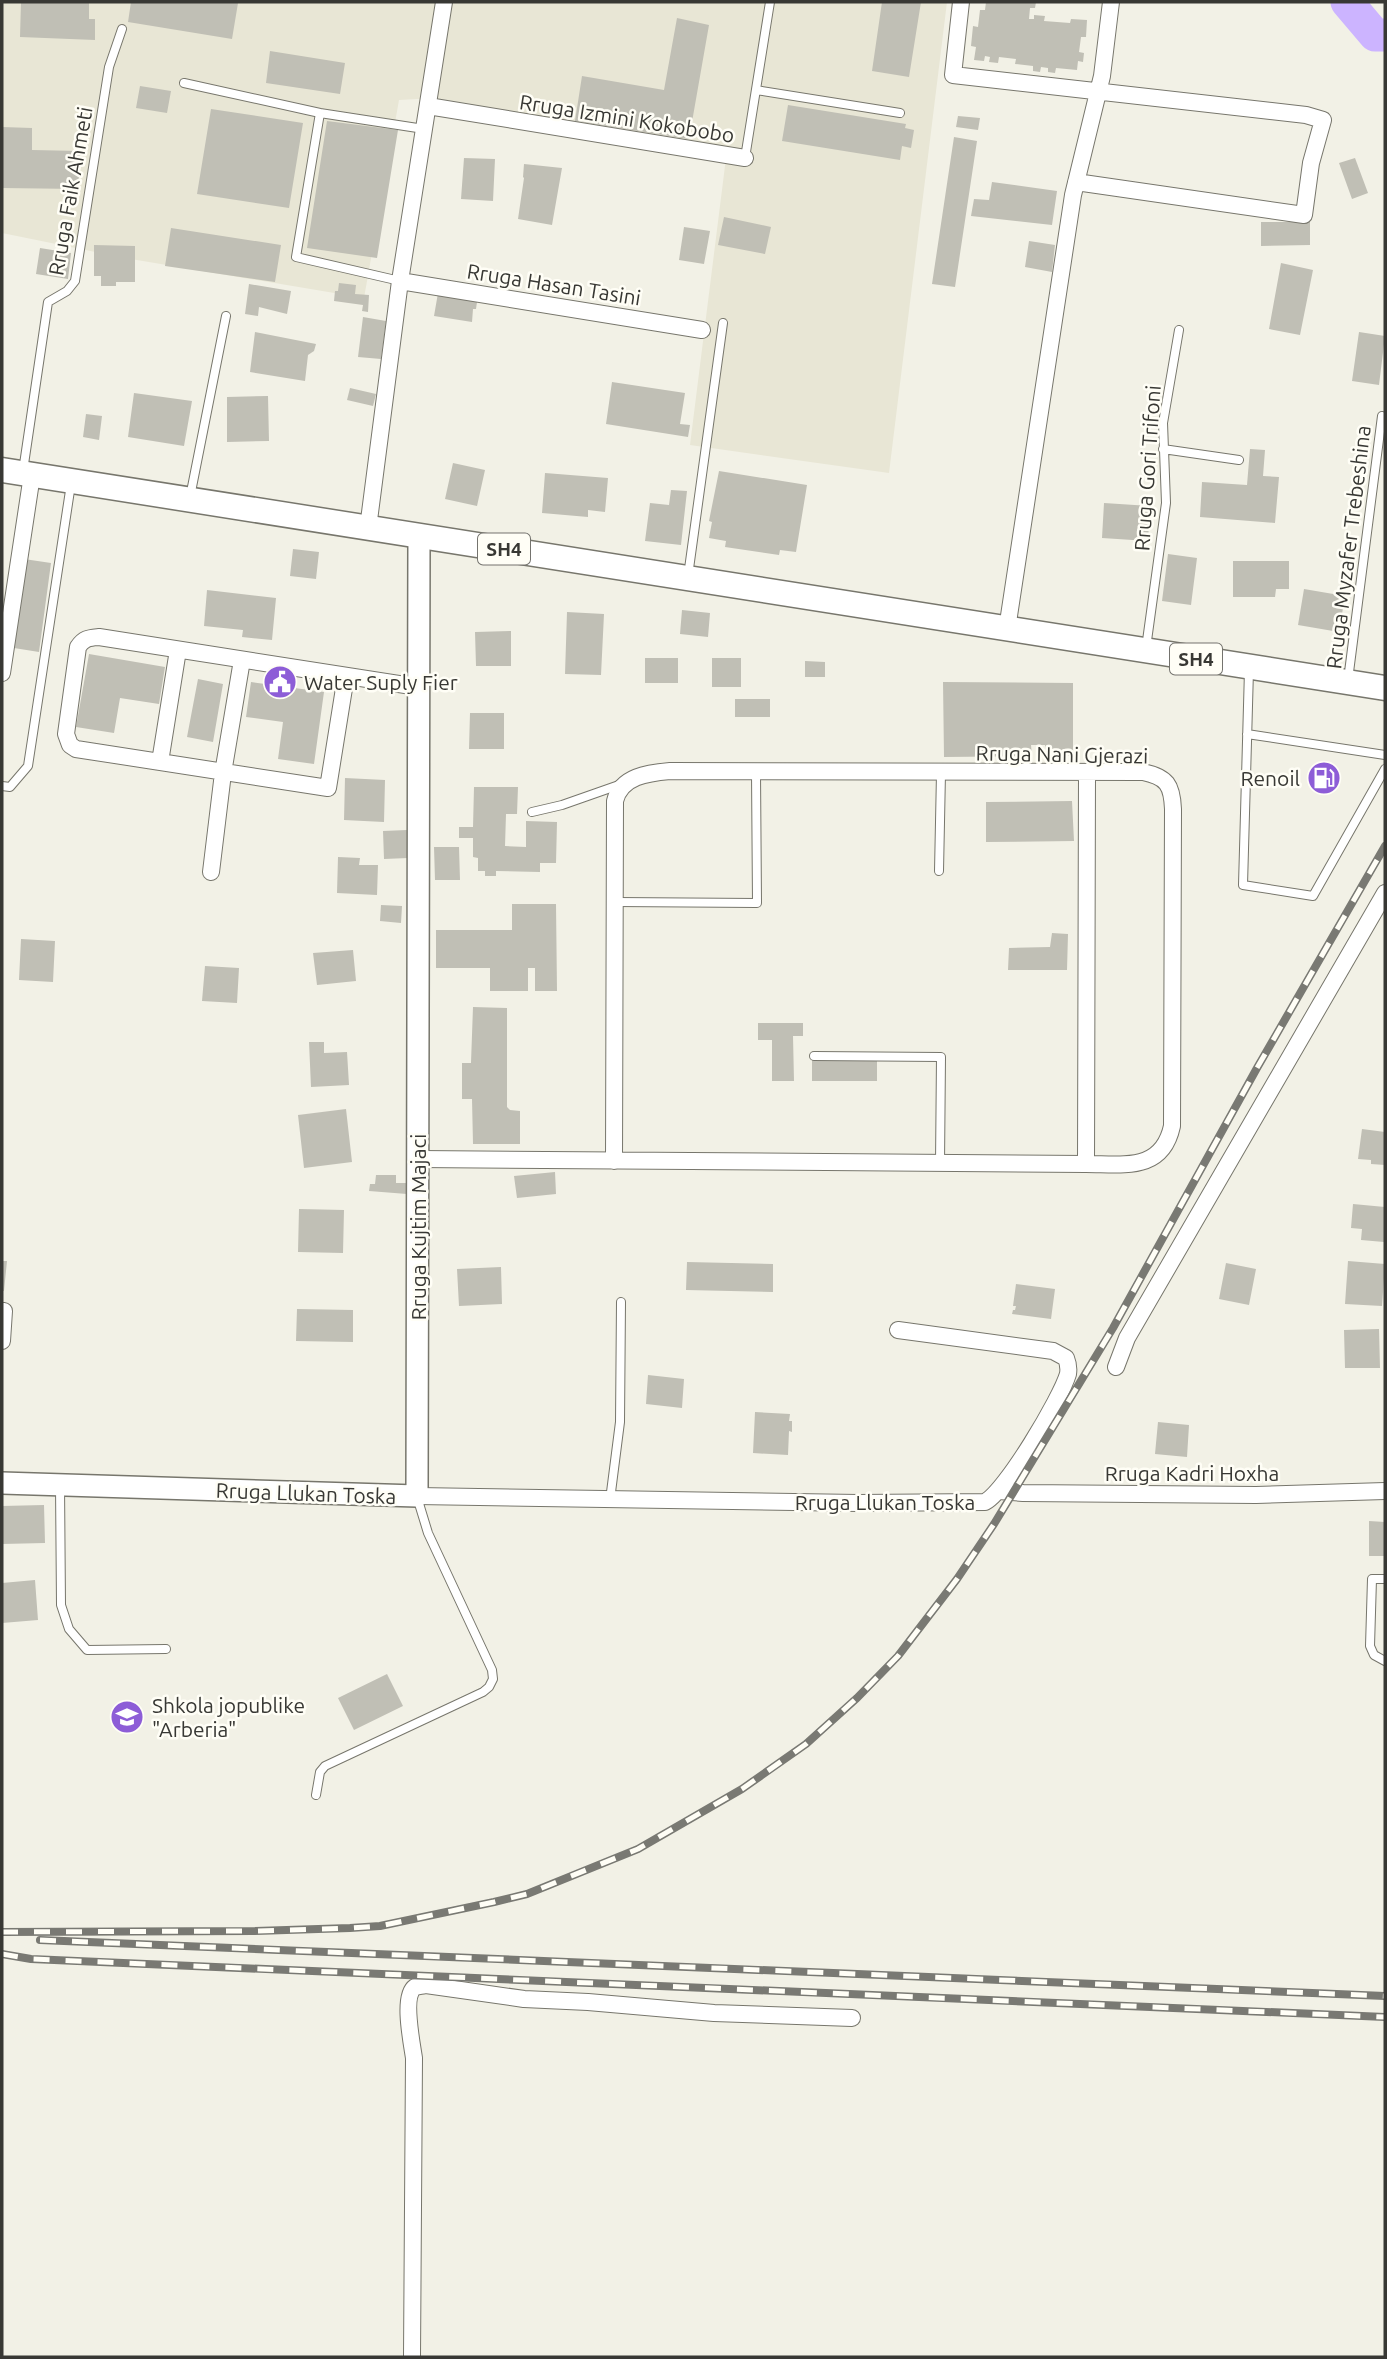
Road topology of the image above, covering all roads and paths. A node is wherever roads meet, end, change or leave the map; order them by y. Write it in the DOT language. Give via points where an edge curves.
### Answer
graph roads {
  1 [pos="444,2"];
  2 [pos="770,2"];
  3 [pos="961,2"];
  4 [pos="1111,2"];
  5 [pos="122,29"];
  6 [pos="184,83"];
  7 [pos="756,90"];
  8 [pos="1099,92"];
  9 [pos="428,107"];
  10 [pos="320,113"];
  11 [pos="900,113"];
  12 [pos="424,129"];
  13 [pos="745,158"];
  14 [pos="1076,182"];
  15 [pos="400,281"];
  16 [pos="226,316"];
  17 [pos="723,323"];
  18 [pos="702,330"];
  19 [pos="1179,330"];
  20 [pos="1382,416"];
  21 [pos="1163,449"];
  22 [pos="1239,460"];
  23 [pos="19,472"];
  24 [pos="72,481"];
  25 [pos="189,500"];
  26 [pos="368,528"];
  27 [pos="419,536"];
  28 [pos="688,579"];
  29 [pos="1007,629"];
  30 [pos="178,650"];
  31 [pos="1146,651"];
  32 [pos="242,660"];
  33 [pos="1249,667"];
  34 [pos="2,673"];
  35 [pos="346,676"];
  36 [pos="1348,683"];
  37 [pos="418,687"];
  38 [pos="1385,688"];
  39 [pos="1248,734"];
  40 [pos="1385,755"];
  41 [pos="160,762"];
  42 [pos="1385,769"];
  43 [pos="1087,772"];
  44 [pos="223,773"];
  45 [pos="756,773"];
  46 [pos="941,773"];
  47 [pos="625,783"];
  48 [pos="2,786"];
  49 [pos="532,812"];
  50 [pos="939,871"];
  51 [pos="211,873"];
  52 [pos="1385,893"];
  53 [pos="616,902"];
  54 [pos="814,1056"];
  55 [pos="419,1159"];
  56 [pos="614,1161"];
  57 [pos="940,1163"];
  58 [pos="1086,1164"];
  59 [pos="621,1302"];
  60 [pos="4,1311"];
  61 [pos="898,1330"];
  62 [pos="2,1341"];
  63 [pos="1116,1367"];
  64 [pos="2,1483"];
  65 [pos="60,1484"];
  66 [pos="999,1491"];
  67 [pos="1385,1491"];
  68 [pos="417,1496"];
  69 [pos="610,1500"];
  70 [pos="1385,1579"];
  71 [pos="166,1649"];
  72 [pos="1385,1661"];
  73 [pos="316,1795"];
  74 [pos="852,2018"];
  75 [pos="412,2357"];
  1 -- 9 [label="street"];
  2 -- 7 [label="lane, Rruga Izmini Kokobobo"];
  3 -- 8 [label="street" via="953,75"];
  4 -- 8 [label="street"];
  5 -- 23 [label="lane, Rruga Faik Ahmeti" via="109,68 75,281 48,302"];
  6 -- 10 [label="lane"];
  7 -- 11 [label="lane"];
  7 -- 13 [label="lane, Rruga Izmini Kokobobo"];
  8 -- 14 [label="street"];
  8 -- 14 [label="street" via="1323,120 1304,215"];
  9 -- 12 [label="street"];
  9 -- 13 [label="street, Rruga Izmini Kokobobo"];
  10 -- 12 [label="lane"];
  10 -- 15 [label="lane, Rruga Hasan Tasini" via="296,257"];
  12 -- 15 [label="street"];
  14 -- 29 [label="street"];
  15 -- 18 [label="street, Rruga Hasan Tasini"];
  15 -- 26 [label="street"];
  16 -- 25 [label="lane"];
  17 -- 28 [label="lane"];
  19 -- 21 [label="lane, Rruga Gori Trifoni" via="1163,422"];
  20 -- 36 [label="lane, Rruga Myzafer Trebeshina"];
  21 -- 22 [label="lane"];
  21 -- 31 [label="lane, Rruga Gori Trifoni" via="1166,503"];
  23 -- 24 [label="main road, SH4"];
  23 -- 34 [label="street"];
  24 -- 25 [label="main road, SH4"];
  24 -- 48 [label="lane" via="28,766 10,787"];
  25 -- 26 [label="main road, SH4"];
  26 -- 27 [label="main road, SH4"];
  27 -- 28 [label="main road, SH4"];
  27 -- 37 [label="street, Rruga Kujtim Majaci"];
  28 -- 29 [label="main road, SH4"];
  29 -- 31 [label="main road, SH4"];
  30 -- 32 [label="street"];
  30 -- 41 [label="street"];
  30 -- 41 [label="street" via="99,637 83,640 78,647 66,734 70,745"];
  31 -- 33 [label="main road, SH4"];
  32 -- 35 [label="street"];
  32 -- 44 [label="street"];
  33 -- 36 [label="main road, SH4"];
  33 -- 39 [label="lane"];
  35 -- 37 [label="street"];
  35 -- 44 [label="street" via="328,788"];
  36 -- 38 [label="main road, SH4"];
  37 -- 55 [label="street, Rruga Kujtim Majaci"];
  39 -- 40 [label="lane"];
  39 -- 42 [label="lane" via="1243,886 1313,896"];
  41 -- 44 [label="street"];
  43 -- 46 [label="street, Rruga Nani Gjerazi"];
  43 -- 58 [label="street"];
  43 -- 58 [label="street, Rruga Nani Gjerazi" via="1153,774 1172,793 1173,1108 1169,1139 1159,1154 1126,1164"];
  44 -- 51 [label="street"];
  45 -- 46 [label="street, Rruga Nani Gjerazi"];
  45 -- 47 [label="street, Rruga Nani Gjerazi" via="652,773"];
  45 -- 53 [label="lane" via="757,903"];
  46 -- 50 [label="lane"];
  47 -- 49 [label="lane"];
  47 -- 53 [label="street" via="615,801"];
  52 -- 63 [label="street" via="1127,1338"];
  53 -- 56 [label="street"];
  54 -- 57 [label="lane" via="941,1056"];
  55 -- 56 [label="street, Rruga Nani Gjerazi"];
  55 -- 68 [label="street, Rruga Kujtim Majaci"];
  56 -- 57 [label="street, Rruga Nani Gjerazi"];
  57 -- 58 [label="street, Rruga Nani Gjerazi"];
  59 -- 69 [label="lane" via="620,1422"];
  60 -- 62 [label="street"];
  61 -- 66 [label="street, Rruga Llukan Toska" via="1053,1350 1066,1358 1068,1373 1059,1392"];
  64 -- 65 [label="street, Rruga Llukan Toska"];
  65 -- 68 [label="street, Rruga Llukan Toska"];
  65 -- 71 [label="lane" via="61,1605 69,1629 87,1650"];
  66 -- 67 [label="street, Rruga Kadri Hoxha" via="1256,1495"];
  66 -- 69 [label="street, Rruga Llukan Toska" via="976,1504"];
  68 -- 69 [label="street, Rruga Llukan Toska"];
  68 -- 73 [label="lane, Rruga Kujtim Majaci" via="428,1533 493,1678 483,1692 325,1766"];
  70 -- 72 [label="lane" via="1372,1579 1370,1646 1374,1655"];
  74 -- 75 [label="street" via="714,2013 416,1987 408,2014 414,2068"];
}
